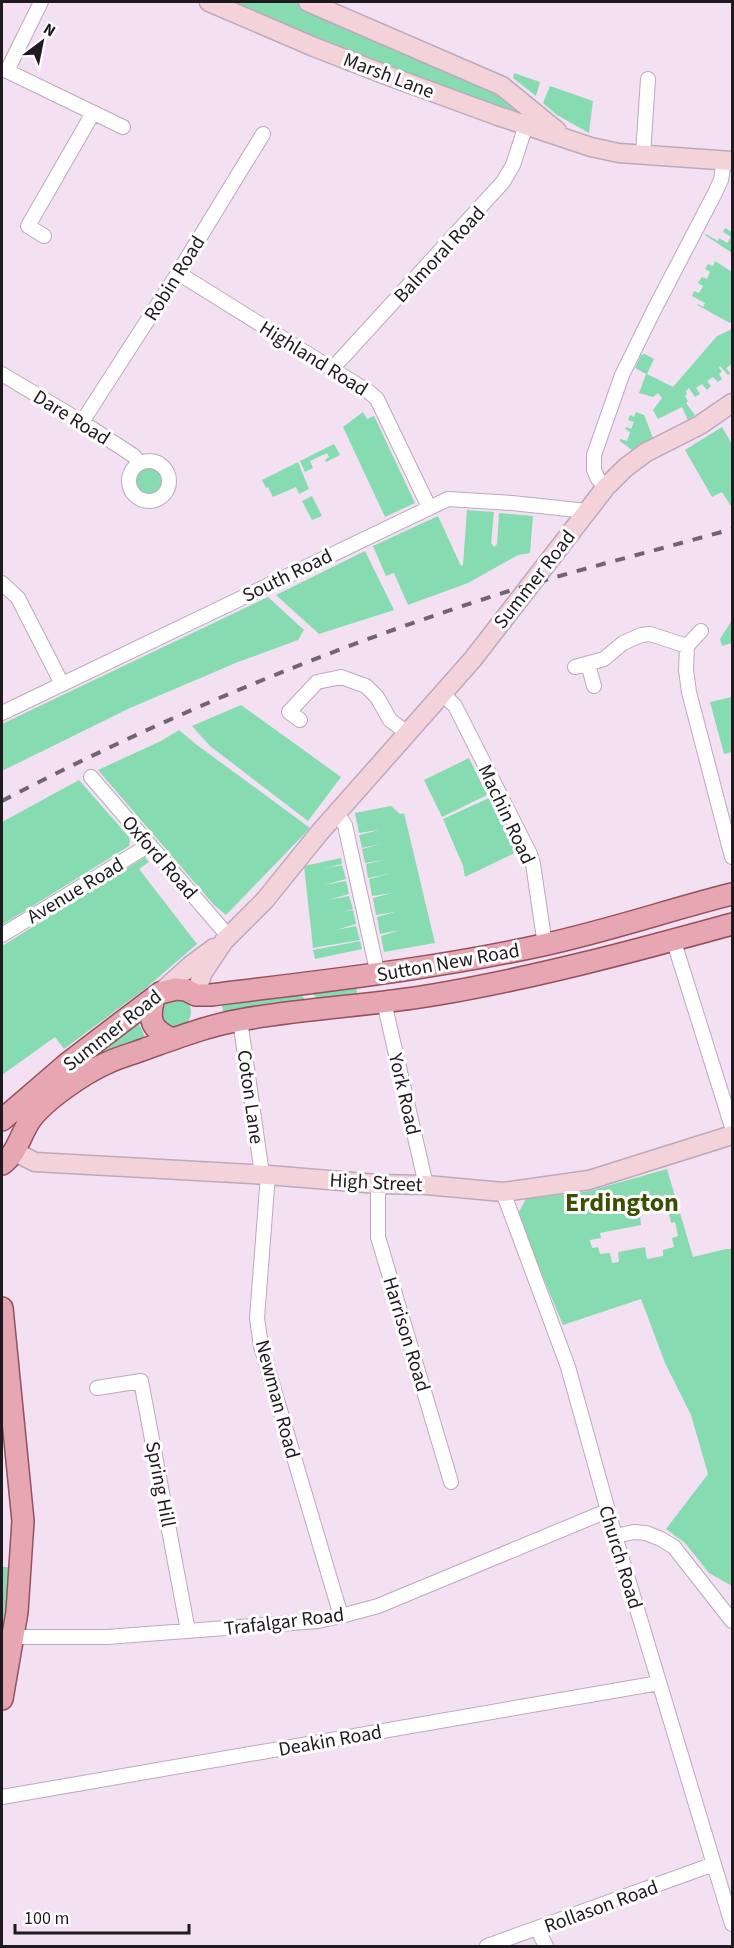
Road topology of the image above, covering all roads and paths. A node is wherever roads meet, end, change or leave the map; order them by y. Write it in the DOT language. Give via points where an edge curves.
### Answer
graph roads {
  1 [pos="41,2"];
  2 [pos="209,2"];
  3 [pos="308,2"];
  4 [pos="648,79"];
  5 [pos="93,113"];
  6 [pos="526,125"];
  7 [pos="123,127"];
  8 [pos="263,134"];
  9 [pos="571,141"];
  10 [pos="643,155"];
  11 [pos="728,161"];
  12 [pos="44,236"];
  13 [pos="178,273"];
  14 [pos="332,369"];
  15 [pos="2,374"];
  16 [pos="732,403"];
  17 [pos="82,422"];
  18 [pos="139,463"];
  19 [pos="606,487"];
  20 [pos="429,507"];
  21 [pos="587,511"];
  22 [pos="2,583"];
  23 [pos="701,631"];
  24 [pos="687,646"];
  25 [pos="62,684"];
  26 [pos="594,686"];
  27 [pos="443,694"];
  28 [pos="2,713"];
  29 [pos="300,720"];
  30 [pos="407,733"];
  31 [pos="90,777"];
  32 [pos="336,813"];
  33 [pos="149,845"];
  34 [pos="732,857"];
  35 [pos="732,894"];
  36 [pos="732,924"];
  37 [pos="2,934"];
  38 [pos="226,939"];
  39 [pos="673,939"];
  40 [pos="545,945"];
  41 [pos="378,975"];
  42 [pos="196,995"];
  43 [pos="157,996"];
  44 [pos="384,1002"];
  45 [pos="240,1020"];
  46 [pos="192,1032"];
  47 [pos="172,1039"];
  48 [pos="2,1120"];
  49 [pos="732,1127"];
  50 [pos="732,1135"];
  51 [pos="12,1153"];
  52 [pos="265,1174"];
  53 [pos="378,1184"];
  54 [pos="426,1185"];
  55 [pos="503,1192"];
  56 [pos="2,1308"];
  57 [pos="97,1388"];
  58 [pos="451,1482"];
  59 [pos="607,1511"];
  60 [pos="615,1536"];
  61 [pos="732,1598"];
  62 [pos="719,1605"];
  63 [pos="342,1616"];
  64 [pos="732,1622"];
  65 [pos="188,1631"];
  66 [pos="8,1637"];
  67 [pos="659,1683"];
  68 [pos="2,1699"];
  69 [pos="2,1797"];
  70 [pos="714,1864"];
  71 [pos="732,1924"];
  72 [pos="537,1929"];
  73 [pos="487,1947"];
  74 [pos="546,1947"];
  1 -- 5 [label="street" via="7,71"];
  2 -- 6 [label="main road, Marsh Lane" via="336,56"];
  3 -- 9 [label="main road, Marsh Lane" via="502,86"];
  4 -- 10 [label="street"];
  5 -- 7 [label="street"];
  5 -- 12 [label="street" via="28,226"];
  6 -- 9 [label="main road, Marsh Lane"];
  6 -- 14 [label="street, Balmoral Road" via="503,183"];
  8 -- 13 [label="street, Robin Road"];
  9 -- 10 [label="main road, Marsh Lane" via="605,151"];
  10 -- 11 [label="main road, Marsh Lane"];
  11 -- 19 [label="street" via="622,375 594,455 594,470"];
  13 -- 14 [label="street, Highland Road"];
  13 -- 17 [label="street, Robin Road"];
  14 -- 20 [label="street, Highland Road" via="377,399"];
  15 -- 17 [label="street, Dare Road"];
  16 -- 19 [label="main road, Summer Road" via="700,425 645,453"];
  17 -- 18 [label="street, Dare Road"];
  19 -- 21 [label="main road, Summer Road"];
  20 -- 21 [label="street, South Road" via="456,499"];
  20 -- 25 [label="street, South Road"];
  21 -- 27 [label="main road, Summer Road"];
  22 -- 25 [label="street" via="18,598"];
  23 -- 24 [label="street"];
  24 -- 26 [label="street" via="650,634 641,635 603,659 582,665"];
  24 -- 34 [label="street" via="689,692"];
  25 -- 28 [label="street, South Road"];
  27 -- 30 [label="main road, Summer Road"];
  27 -- 40 [label="street, Machin Road" via="455,706 530,854"];
  29 -- 30 [label="street" via="289,712 304,694 317,682 341,677 366,686 390,720"];
  30 -- 32 [label="main road, Summer Road"];
  31 -- 33 [label="street, Oxford Road"];
  32 -- 38 [label="main road, Summer Road" via="265,900"];
  32 -- 41 [label="street" via="345,825"];
  33 -- 37 [label="street, Avenue Road"];
  33 -- 38 [label="street, Oxford Road"];
  35 -- 40 [label="main road, Sutton New Road"];
  36 -- 39 [label="main road, Sutton New Road"];
  38 -- 42 [label="main road, Summer Road" via="202,974"];
  38 -- 43 [label="main road, Summer Road"];
  39 -- 44 [label="main road, Sutton New Road" via="552,971"];
  39 -- 49 [label="street"];
  40 -- 41 [label="main road, Sutton New Road"];
  41 -- 42 [label="main road, Sutton New Road"];
  42 -- 43 [label="main road, Sutton New Road" via="176,989"];
  42 -- 46 [label="main road" via="202,1007"];
  43 -- 47 [label="main road" via="151,1011 154,1028"];
  43 -- 48 [label="main road, Summer Road" via="68,1063"];
  44 -- 45 [label="main road, Sutton New Road"];
  44 -- 54 [label="street, York Road"];
  45 -- 46 [label="main road, Sutton New Road"];
  45 -- 52 [label="street, Coton Lane"];
  46 -- 47 [label="main road"];
  47 -- 51 [label="main road, Summer Road" via="106,1063 77,1081 36,1112"];
  48 -- 51 [label="main road" via="13,1133"];
  50 -- 55 [label="main road, High Street" via="589,1180"];
  51 -- 52 [label="main road, High Street" via="35,1162"];
  52 -- 53 [label="main road, High Street"];
  52 -- 63 [label="street, Newman Road" via="257,1318 261,1346"];
  53 -- 54 [label="main road, High Street"];
  53 -- 58 [label="street, Harrison Road" via="378,1237"];
  54 -- 55 [label="main road, High Street"];
  55 -- 59 [label="street, Church Road" via="568,1367"];
  56 -- 66 [label="main road" via="23,1521 17,1612"];
  57 -- 65 [label="street, Spring Hill" via="141,1381"];
  59 -- 60 [label="street, Church Road"];
  59 -- 63 [label="street, Trafalgar Road" via="378,1606"];
  60 -- 62 [label="street" via="645,1533 675,1547"];
  60 -- 67 [label="street, Church Road"];
  61 -- 62 [label="street"];
  62 -- 64 [label="street"];
  63 -- 65 [label="street, Trafalgar Road"];
  65 -- 66 [label="street, Trafalgar Road" via="107,1637"];
  66 -- 68 [label="main road"];
  67 -- 69 [label="street, Deakin Road"];
  67 -- 70 [label="street, Church Road"];
  70 -- 71 [label="street, Church Road"];
  70 -- 72 [label="street, Rollason Road"];
  72 -- 73 [label="street, Rollason Road"];
  72 -- 74 [label="street"];
}
